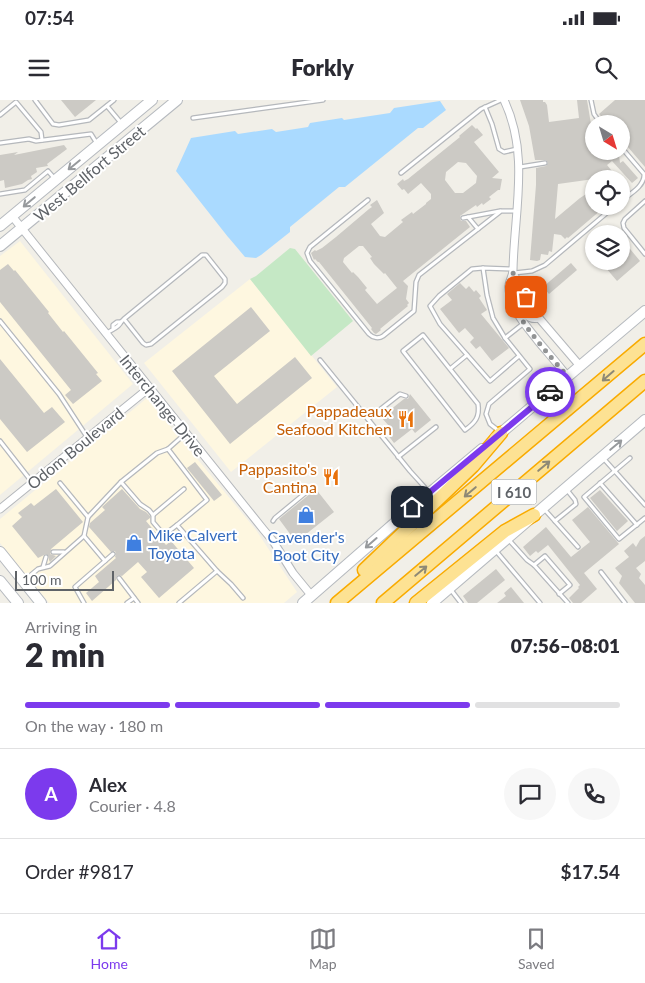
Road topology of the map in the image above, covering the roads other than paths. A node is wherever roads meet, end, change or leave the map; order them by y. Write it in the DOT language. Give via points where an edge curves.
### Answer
graph roads {
  1 [pos="35,100"];
  2 [pos="114,100"];
  3 [pos="152,100"];
  4 [pos="177,100"];
  5 [pos="322,100"];
  6 [pos="502,100"];
  7 [pos="591,100"];
  8 [pos="107,106"];
  9 [pos="485,107"];
  10 [pos="0,115"];
  11 [pos="595,115"];
  12 [pos="193,118"];
  13 [pos="122,124"];
  14 [pos="42,140"];
  15 [pos="0,143"];
  16 [pos="98,145"];
  17 [pos="517,148"];
  18 [pos="108,157"];
  19 [pos="630,158"];
  20 [pos="545,163"];
  21 [pos="519,167"];
  22 [pos="401,173"];
  23 [pos="56,180"];
  24 [pos="0,194"];
  25 [pos="630,194"];
  26 [pos="368,200"];
  27 [pos="645,201"];
  28 [pos="501,211"];
  29 [pos="517,211"];
  30 [pos="604,215"];
  31 [pos="12,216"];
  32 [pos="468,217"];
  33 [pos="463,218"];
  34 [pos="0,226"];
  35 [pos="22,228"];
  36 [pos="478,229"];
  37 [pos="0,246"];
  38 [pos="645,254"];
  39 [pos="483,268"];
  40 [pos="513,271"];
  41 [pos="508,287"];
  42 [pos="645,311"];
  43 [pos="539,318"];
  44 [pos="0,321"];
  45 [pos="122,321"];
  46 [pos="524,323"];
  47 [pos="106,334"];
  48 [pos="505,338"];
  49 [pos="645,344"];
  50 [pos="467,355"];
  51 [pos="519,356"];
  52 [pos="320,360"];
  53 [pos="580,366"];
  54 [pos="450,368"];
  55 [pos="567,376"];
  56 [pos="645,381"];
  57 [pos="150,388"];
  58 [pos="406,396"];
  59 [pos="368,420"];
  60 [pos="645,420"];
  61 [pos="436,427"];
  62 [pos="186,432"];
  63 [pos="502,433"];
  64 [pos="88,438"];
  65 [pos="0,441"];
  66 [pos="168,449"];
  67 [pos="398,457"];
  68 [pos="602,457"];
  69 [pos="630,458"];
  70 [pos="614,471"];
  71 [pos="33,482"];
  72 [pos="121,482"];
  73 [pos="60,483"];
  74 [pos="600,483"];
  75 [pos="566,488"];
  76 [pos="184,489"];
  77 [pos="309,490"];
  78 [pos="429,493"];
  79 [pos="645,505"];
  80 [pos="0,509"];
  81 [pos="538,511"];
  82 [pos="153,515"];
  83 [pos="88,517"];
  84 [pos="645,518"];
  85 [pos="272,521"];
  86 [pos="555,521"];
  87 [pos="177,525"];
  88 [pos="637,525"];
  89 [pos="84,536"];
  90 [pos="507,538"];
  91 [pos="578,547"];
  92 [pos="494,549"];
  93 [pos="0,552"];
  94 [pos="53,552"];
  95 [pos="64,552"];
  96 [pos="113,554"];
  97 [pos="46,558"];
  98 [pos="105,561"];
  99 [pos="534,565"];
  100 [pos="43,568"];
  101 [pos="217,571"];
  102 [pos="601,572"];
  103 [pos="119,578"];
  104 [pos="0,581"];
  105 [pos="23,581"];
  106 [pos="449,588"];
  107 [pos="559,594"];
  108 [pos="311,595"];
  109 [pos="134,598"];
  110 [pos="243,598"];
  111 [pos="443,599"];
  112 [pos="338,602"];
  113 [pos="18,603"];
  114 [pos="40,603"];
  115 [pos="84,603"];
  116 [pos="127,603"];
  117 [pos="138,603"];
  118 [pos="179,603"];
  119 [pos="302,603"];
  120 [pos="383,603"];
  121 [pos="416,603"];
  122 [pos="432,603"];
  123 [pos="461,603"];
  124 [pos="540,603"];
  125 [pos="568,603"];
  126 [pos="625,603"];
  1 -- 8 [label="lane" via="53,124 59,125 89,120"];
  2 -- 8 [label="lane"];
  3 -- 13 [label="main road, West Bellfort Street"];
  4 -- 18 [label="main road, West Bellfort Street"];
  5 -- 12 [label="lane"];
  6 -- 9 [label="lane"];
  6 -- 17 [label="street" via="508,108"];
  7 -- 11 [label="lane"];
  8 -- 13 [label="lane"];
  9 -- 17 [label="lane" via="499,149 504,152"];
  9 -- 22 [label="lane"];
  10 -- 14 [label="lane" via="16,102 41,132"];
  13 -- 16 [label="main road, West Bellfort Street"];
  14 -- 15 [label="lane"];
  14 -- 16 [label="lane" via="91,134"];
  16 -- 18 [label="main road"];
  16 -- 23 [label="main road, West Bellfort Street, one-way"];
  17 -- 21 [label="street"];
  18 -- 35 [label="main road, West Bellfort Street"];
  19 -- 25 [label="lane" via="645,177"];
  20 -- 21 [label="lane"];
  21 -- 29 [label="street"];
  23 -- 24 [label="lane" via="48,171 25,190"];
  23 -- 31 [label="main road, West Bellfort Street, one-way"];
  26 -- 36 [label="lane" via="310,247 307,253 310,261 375,338 381,338 414,311 419,275"];
  27 -- 38 [label="lane" via="622,222"];
  28 -- 29 [label="lane"];
  28 -- 32 [label="lane"];
  28 -- 36 [label="lane"];
  29 -- 40 [label="street"];
  30 -- 40 [label="lane" via="545,265 532,271"];
  31 -- 34 [label="main road, West Bellfort Street"];
  31 -- 35 [label="street, Interchange Drive"];
  32 -- 33 [label="lane"];
  32 -- 36 [label="lane"];
  35 -- 37 [label="main road, West Bellfort Street"];
  35 -- 47 [label="street, Interchange Drive"];
  39 -- 40 [label="lane"];
  39 -- 48 [label="lane" via="493,318"];
  39 -- 50 [label="lane" via="472,269 430,306 440,324"];
  40 -- 41 [label="street"];
  40 -- 43 [label="street"];
  41 -- 43 [label="street" via="525,314 529,318"];
  41 -- 46 [label="street"];
  42 -- 53 [label="main road"];
  43 -- 53 [label="street"];
  44 -- 64 [label="lane" via="59,394"];
  45 -- 45 [label="lane" via="202,255 206,255 225,279 222,287 151,344 143,343"];
  45 -- 47 [label="lane"];
  46 -- 48 [label="lane"];
  46 -- 55 [label="street"];
  47 -- 57 [label="street, Interchange Drive"];
  48 -- 51 [label="lane"];
  49 -- 112 [label="highway, I 610, one-way"];
  50 -- 51 [label="lane" via="490,381"];
  50 -- 54 [label="lane"];
  51 -- 63 [label="lane" via="530,369 489,404 486,414 490,424"];
  52 -- 59 [label="lane"];
  53 -- 55 [label="main road"];
  54 -- 54 [label="lane" via="478,404 477,418 466,430 403,351 422,335"];
  55 -- 63 [label="main road"];
  120 -- 56 [label="highway, I 610, one-way"];
  57 -- 62 [label="street, Interchange Drive"];
  57 -- 64 [label="street, Odom Boulevard"];
  58 -- 59 [label="lane" via="400,394"];
  59 -- 67 [label="lane"];
  68 -- 60 [label="main road, one-way"];
  61 -- 67 [label="lane"];
  62 -- 66 [label="lane"];
  62 -- 108 [label="street, Interchange Drive" via="273,541"];
  63 -- 78 [label="main road"];
  63 -- 112 [label="highway" via="473,466 347,586"];
  64 -- 71 [label="street, Odom Boulevard"];
  65 -- 71 [label="lane"];
  66 -- 72 [label="lane" via="157,453"];
  66 -- 87 [label="lane" via="207,500"];
  67 -- 78 [label="lane"];
  68 -- 70 [label="lane"];
  68 -- 75 [label="main road"];
  69 -- 70 [label="lane"];
  70 -- 74 [label="lane"];
  70 -- 79 [label="lane"];
  71 -- 80 [label="street, Odom Boulevard"];
  72 -- 82 [label="lane"];
  72 -- 83 [label="lane"];
  73 -- 83 [label="lane"];
  74 -- 88 [label="lane"];
  74 -- 88 [label="lane" via="584,497 619,539"];
  75 -- 81 [label="main road"];
  75 -- 86 [label="lane" via="576,504"];
  76 -- 82 [label="lane"];
  77 -- 85 [label="lane"];
  78 -- 108 [label="main road, one-way"];
  81 -- 86 [label="lane"];
  81 -- 90 [label="main road"];
  81 -- 121 [label="highway" via="505,531"];
  82 -- 87 [label="lane" via="151,523 164,535"];
  83 -- 89 [label="lane"];
  84 -- 88 [label="lane"];
  86 -- 91 [label="lane"];
  87 -- 101 [label="lane"];
  89 -- 95 [label="lane"];
  89 -- 98 [label="lane"];
  90 -- 92 [label="main road"];
  90 -- 99 [label="lane"];
  92 -- 106 [label="main road"];
  92 -- 124 [label="lane"];
  93 -- 105 [label="main road"];
  94 -- 95 [label="lane"];
  95 -- 100 [label="lane" via="50,566"];
  96 -- 98 [label="lane"];
  97 -- 100 [label="lane"];
  98 -- 115 [label="lane" via="75,588"];
  99 -- 107 [label="lane"];
  99 -- 107 [label="lane" via="545,556 570,585"];
  100 -- 105 [label="lane"];
  101 -- 110 [label="lane"];
  101 -- 118 [label="lane"];
  102 -- 126 [label="lane"];
  103 -- 109 [label="lane"];
  104 -- 113 [label="main road"];
  105 -- 114 [label="main road"];
  106 -- 111 [label="main road"];
  106 -- 123 [label="lane"];
  107 -- 125 [label="lane"];
  108 -- 119 [label="main road"];
  109 -- 116 [label="lane"];
  109 -- 117 [label="lane"];
  111 -- 122 [label="main road"];
}
